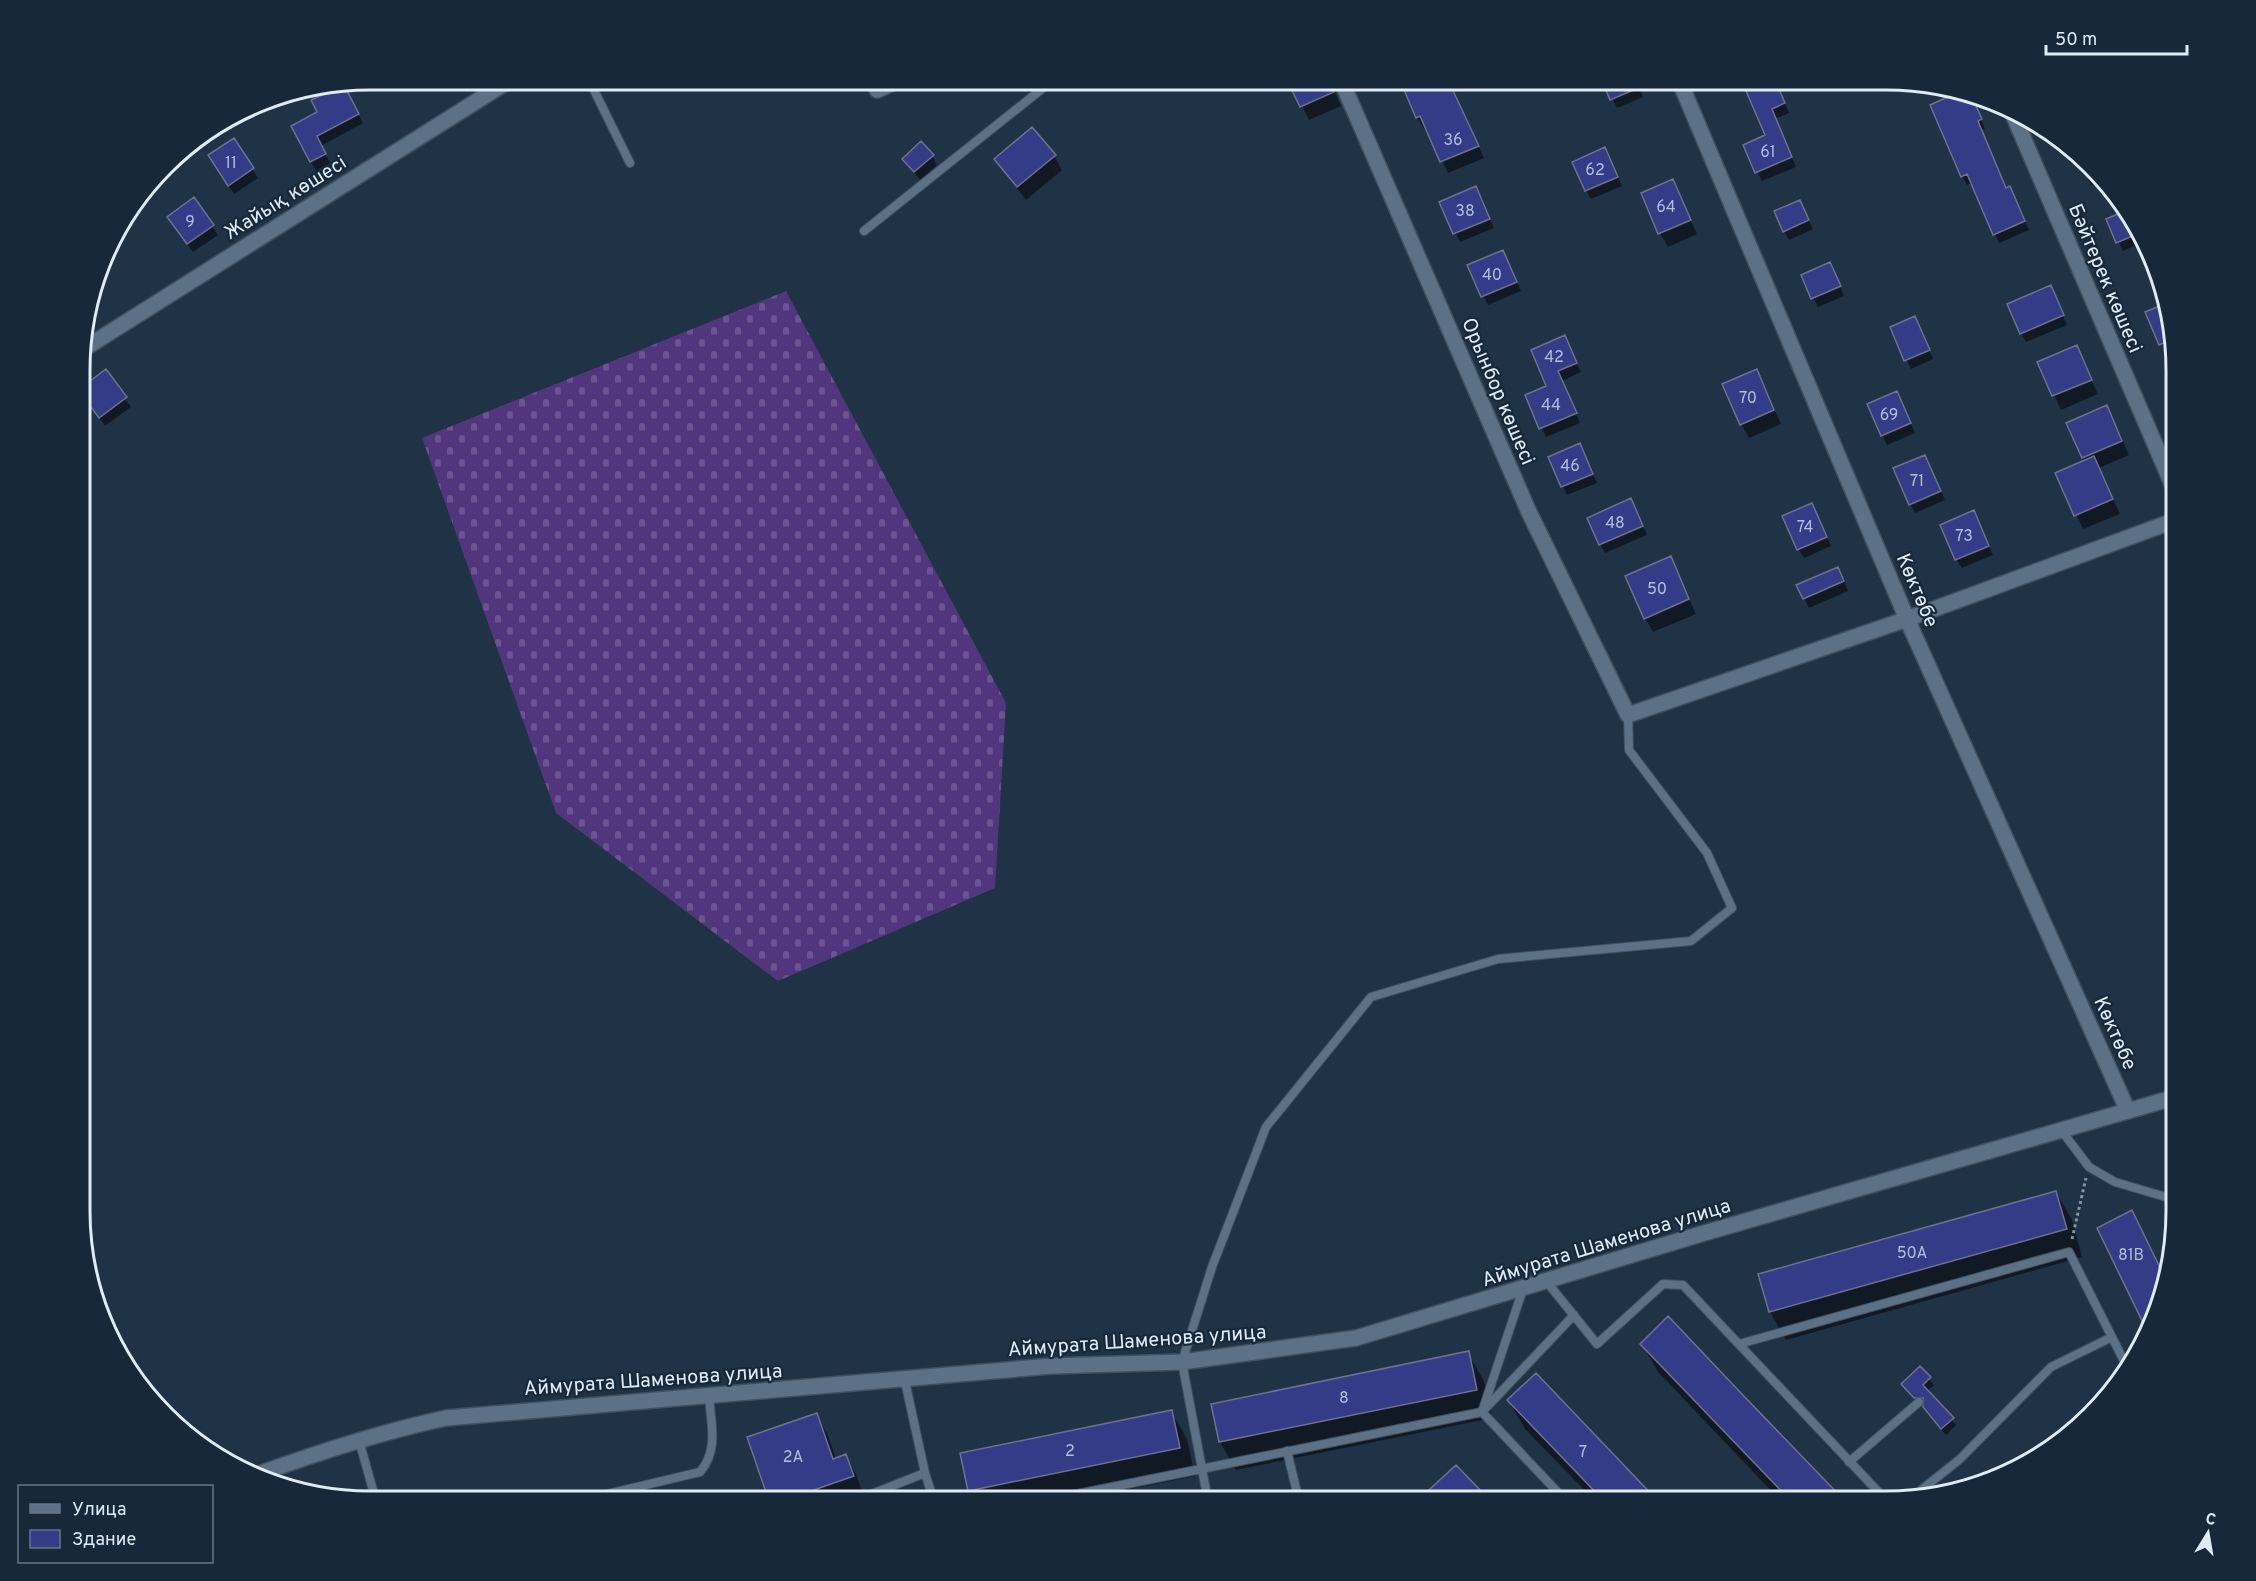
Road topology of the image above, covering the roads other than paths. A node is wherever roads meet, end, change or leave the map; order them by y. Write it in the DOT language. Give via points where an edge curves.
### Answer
graph roads {
  1 [pos="494,90"];
  2 [pos="594,90"];
  3 [pos="1040,90"];
  4 [pos="1345,90"];
  5 [pos="1683,90"];
  6 [pos="2017,123"];
  7 [pos="630,163"];
  8 [pos="864,231"];
  9 [pos="91,344"];
  10 [pos="2166,471"];
  11 [pos="2166,524"];
  12 [pos="1907,619"];
  13 [pos="1628,715"];
  14 [pos="2166,1100"];
  15 [pos="2128,1111"];
  16 [pos="2061,1130"];
  17 [pos="2166,1197"];
  18 [pos="1546,1281"];
  19 [pos="1523,1289"];
  20 [pos="1574,1315"];
  21 [pos="2112,1337"];
  22 [pos="1739,1344"];
  23 [pos="2123,1360"];
  24 [pos="1182,1362"];
  25 [pos="904,1381"];
  26 [pos="709,1396"];
  27 [pos="1919,1402"];
  28 [pos="1482,1412"];
  29 [pos="359,1440"];
  30 [pos="1287,1451"];
  31 [pos="1850,1462"];
  32 [pos="1201,1469"];
  33 [pos="267,1471"];
  34 [pos="925,1473"];
  35 [pos="1923,1489"];
  36 [pos="373,1491"];
  37 [pos="620,1491"];
  38 [pos="879,1491"];
  39 [pos="931,1491"];
  40 [pos="1092,1491"];
  41 [pos="1206,1491"];
  42 [pos="1297,1491"];
  43 [pos="1554,1491"];
  44 [pos="1878,1491"];
  1 -- 9 [label="street, Жайық көшесі"];
  2 -- 7 [label="lane"];
  3 -- 8 [label="lane"];
  4 -- 13 [label="street, Орынбор көшесі" via="1528,510"];
  5 -- 12 [label="street, Көктөбе"];
  6 -- 10 [label="street, Бәйтерек көшесі"];
  11 -- 12 [label="street"];
  12 -- 13 [label="street"];
  12 -- 15 [label="street, Көктөбе"];
  13 -- 24 [label="lane" via="1629,750 1707,853 1732,908 1691,941 1498,959 1371,997 1266,1127 1212,1267"];
  14 -- 15 [label="street, Аймурата Шаменова улица"];
  15 -- 16 [label="street, Аймурата Шаменова улица"];
  16 -- 17 [label="lane" via="2089,1167 2115,1182"];
  16 -- 18 [label="street, Аймурата Шаменова улица"];
  18 -- 19 [label="street, Аймурата Шаменова улица"];
  18 -- 20 [label="lane"];
  19 -- 24 [label="street, Аймурата Шаменова улица" via="1356,1338"];
  19 -- 28 [label="lane"];
  20 -- 22 [label="lane" via="1597,1344 1663,1284 1683,1285"];
  20 -- 28 [label="lane"];
  21 -- 22 [label="lane" via="2069,1252"];
  21 -- 23 [label="lane"];
  21 -- 35 [label="lane" via="2051,1367 1960,1459"];
  22 -- 31 [label="lane"];
  24 -- 25 [label="street, Аймурата Шаменова улица" via="1052,1366"];
  24 -- 32 [label="lane"];
  25 -- 26 [label="street, Аймурата Шаменова улица"];
  25 -- 34 [label="lane"];
  26 -- 29 [label="street, Аймурата Шаменова улица" via="446,1418"];
  26 -- 37 [label="lane" via="713,1442 709,1461 700,1472"];
  27 -- 31 [label="lane"];
  28 -- 30 [label="lane"];
  28 -- 43 [label="lane"];
  29 -- 33 [label="street, Аймурата Шаменова улица"];
  29 -- 36 [label="lane"];
  30 -- 32 [label="lane"];
  30 -- 42 [label="lane"];
  31 -- 44 [label="lane"];
  32 -- 40 [label="lane"];
  32 -- 41 [label="lane"];
  34 -- 38 [label="lane"];
  34 -- 39 [label="lane"];
}
